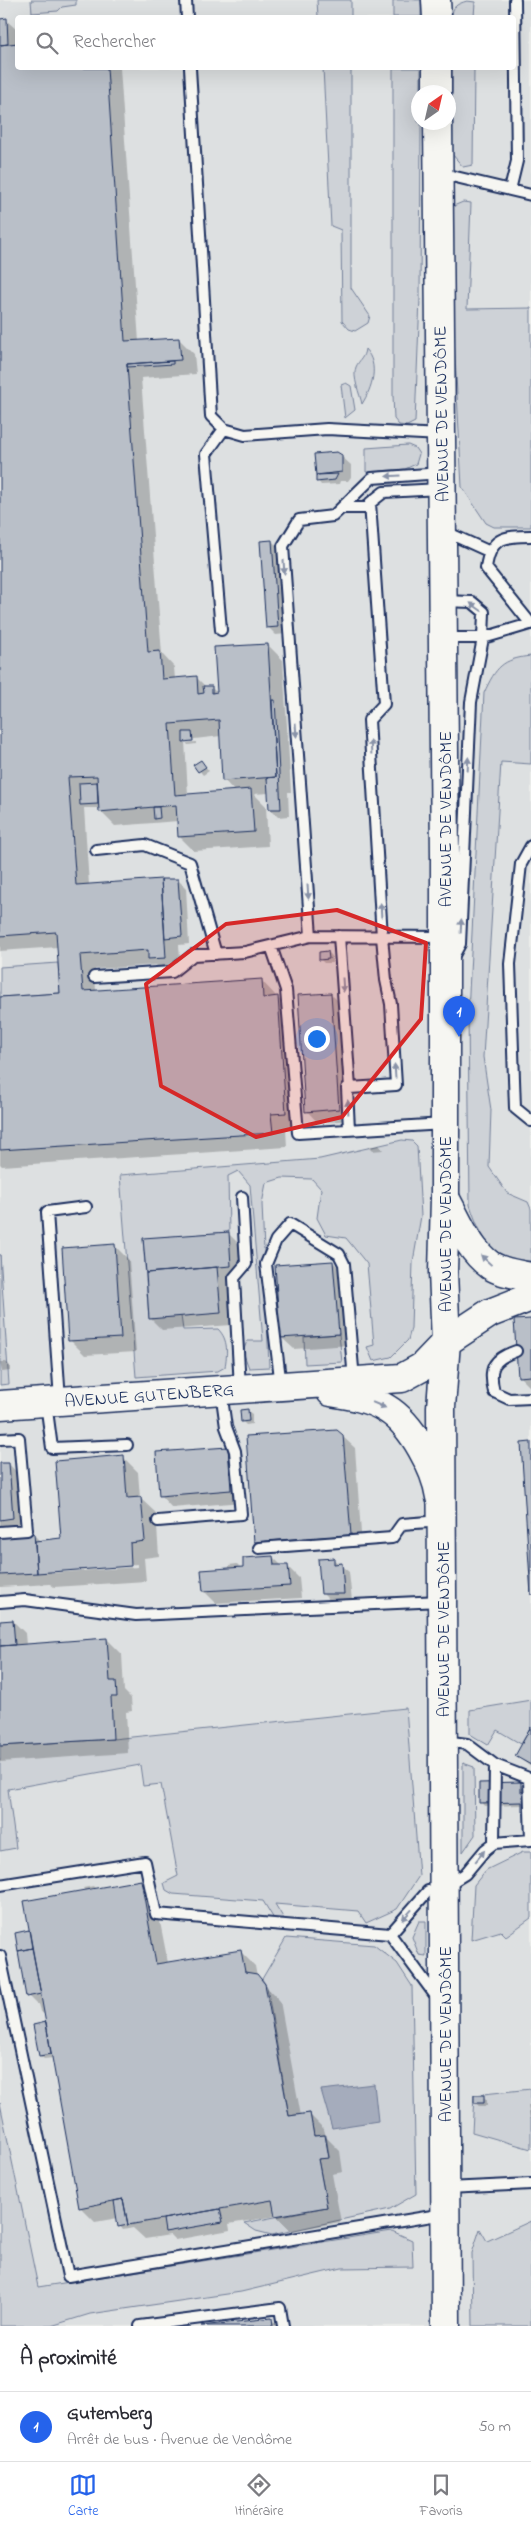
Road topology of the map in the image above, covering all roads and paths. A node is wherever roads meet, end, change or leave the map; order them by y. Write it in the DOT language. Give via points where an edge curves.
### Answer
graph roads {
  1 [pos="186,0"];
  2 [pos="436,0"];
  3 [pos="515,0"];
  4 [pos="187,15"];
  5 [pos="436,15"];
  6 [pos="515,15"];
  7 [pos="190,70"];
  8 [pos="437,70"];
  9 [pos="516,70"];
  10 [pos="437,85"];
  11 [pos="438,130"];
  12 [pos="438,172"];
  13 [pos="510,190"];
  14 [pos="531,195"];
  15 [pos="224,429"];
  16 [pos="442,436"];
  17 [pos="442,481"];
  18 [pos="342,508"];
  19 [pos="370,508"];
  20 [pos="442,530"];
  21 [pos="531,536"];
  22 [pos="488,551"];
  23 [pos="443,601"];
  24 [pos="530,624"];
  25 [pos="221,630"];
  26 [pos="443,638"];
  27 [pos="483,638"];
  28 [pos="531,846"];
  29 [pos="96,850"];
  30 [pos="311,936"];
  31 [pos="339,936"];
  32 [pos="382,937"];
  33 [pos="446,938"];
  34 [pos="271,946"];
  35 [pos="216,954"];
  36 [pos="445,971"];
  37 [pos="94,977"];
  38 [pos="350,1088"];
  39 [pos="531,1121"];
  40 [pos="446,1124"];
  41 [pos="349,1129"];
  42 [pos="242,1197"];
  43 [pos="445,1198"];
  44 [pos="86,1207"];
  45 [pos="531,1277"];
  46 [pos="531,1297"];
  47 [pos="446,1342"];
  48 [pos="516,1351"];
  49 [pos="354,1382"];
  50 [pos="289,1386"];
  51 [pos="230,1390"];
  52 [pos="531,1398"];
  53 [pos="53,1401"];
  54 [pos="0,1405"];
  55 [pos="0,1439"];
  56 [pos="127,1445"];
  57 [pos="158,1521"];
  58 [pos="443,1521"];
  59 [pos="0,1532"];
  60 [pos="259,1548"];
  61 [pos="442,1601"];
  62 [pos="0,1602"];
  63 [pos="444,1741"];
  64 [pos="494,1765"];
  65 [pos="530,1778"];
  66 [pos="531,1840"];
  67 [pos="494,1843"];
  68 [pos="0,1885"];
  69 [pos="444,1888"];
  70 [pos="390,1934"];
  71 [pos="0,1956"];
  72 [pos="445,2008"];
  73 [pos="531,2184"];
  74 [pos="446,2201"];
  75 [pos="140,2326"];
  76 [pos="283,2326"];
  77 [pos="446,2326"];
  1 -- 4 [label="lane"];
  2 -- 5 [label="main road"];
  3 -- 6 [label="lane"];
  7 -- 15 [label="lane" via="211,416"];
  8 -- 10 [label="main road"];
  9 -- 13 [label="lane" via="517,161"];
  11 -- 12 [label="main road, AVENUE DE VENDÔME"];
  12 -- 13 [label="lane"];
  12 -- 16 [label="main road, AVENUE DE VENDÔME"];
  13 -- 14 [label="lane"];
  15 -- 16 [label="lane" via="245,435 328,429"];
  15 -- 25 [label="lane" via="206,454"];
  16 -- 17 [label="main road, AVENUE DE VENDÔME"];
  17 -- 18 [label="lane, one-way" via="372,478"];
  17 -- 19 [label="lane" via="384,492 370,503"];
  17 -- 20 [label="main road, AVENUE DE VENDÔME"];
  18 -- 19 [label="lane"];
  18 -- 30 [label="lane, one-way" via="334,516 299,520 283,546"];
  32 -- 19 [label="lane, one-way" via="370,720 384,704"];
  20 -- 22 [label="lane"];
  20 -- 23 [label="main road, AVENUE DE VENDÔME"];
  21 -- 22 [label="lane" via="498,540"];
  22 -- 24 [label="lane" via="486,568"];
  23 -- 26 [label="main road, AVENUE DE VENDÔME"];
  27 -- 23 [label="lane, one-way" via="484,612 472,602"];
  24 -- 27 [label="lane"];
  26 -- 27 [label="lane"];
  26 -- 33 [label="main road, AVENUE DE VENDÔME"];
  36 -- 27 [label="lane, one-way" via="460,944 471,702"];
  28 -- 39 [label="lane" via="521,864 510,964 515,1108"];
  29 -- 35 [label="lane" via="145,845 190,863"];
  30 -- 31 [label="lane"];
  30 -- 34 [label="lane"];
  31 -- 32 [label="lane"];
  31 -- 38 [label="lane, one-way"];
  32 -- 33 [label="lane"];
  38 -- 32 [label="lane, one-way" via="396,1085 391,1004"];
  33 -- 36 [label="main road, AVENUE DE VENDÔME"];
  34 -- 35 [label="lane"];
  34 -- 41 [label="lane" via="286,990 298,1133"];
  35 -- 37 [label="lane" via="193,955 172,972"];
  36 -- 40 [label="main road, AVENUE DE VENDÔME"];
  41 -- 38 [label="lane, one-way" via="347,1088"];
  40 -- 41 [label="lane"];
  40 -- 43 [label="main road, AVENUE DE VENDÔME"];
  42 -- 51 [label="lane" via="246,1264 234,1278"];
  45 -- 43 [label="main road, one-way" via="490,1265 469,1242"];
  43 -- 47 [label="main road, AVENUE DE VENDÔME" via="443,1287"];
  44 -- 53 [label="lane" via="47,1212"];
  46 -- 47 [label="main road, AVENUE GUTENBERG" via="490,1312"];
  47 -- 49 [label="main road, AVENUE GUTENBERG" via="422,1367 402,1378"];
  47 -- 58 [label="main road, AVENUE DE VENDÔME" via="441,1407"];
  48 -- 52 [label="lane" via="503,1355 493,1365 491,1380 494,1392 509,1399"];
  49 -- 50 [label="main road, AVENUE GUTENBERG"];
  49 -- 50 [label="lane" via="344,1264 339,1254 290,1224 276,1240 266,1264"];
  50 -- 51 [label="main road, AVENUE GUTENBERG"];
  50 -- 58 [label="main road, AVENUE GUTENBERG, one-way" via="360,1397 387,1409 408,1427 425,1455 439,1493"];
  51 -- 53 [label="main road, AVENUE GUTENBERG"];
  51 -- 57 [label="lane" via="226,1428 235,1451 241,1514"];
  53 -- 54 [label="main road, AVENUE GUTENBERG"];
  53 -- 56 [label="lane" via="52,1448"];
  55 -- 59 [label="lane" via="19,1438 27,1530"];
  58 -- 60 [label="lane" via="402,1524 392,1538"];
  58 -- 61 [label="main road, AVENUE DE VENDÔME"];
  61 -- 62 [label="lane" via="136,1615 25,1600"];
  61 -- 63 [label="main road, AVENUE DE VENDÔME"];
  63 -- 64 [label="lane" via="467,1744"];
  63 -- 69 [label="main road, AVENUE DE VENDÔME"];
  64 -- 65 [label="lane"];
  64 -- 67 [label="lane"];
  65 -- 66 [label="lane"];
  66 -- 67 [label="lane"];
  69 -- 67 [label="lane, one-way" via="466,1874"];
  68 -- 70 [label="lane" via="145,1862 156,1914"];
  69 -- 70 [label="lane, one-way" via="428,1891"];
  69 -- 72 [label="main road, AVENUE DE VENDÔME"];
  70 -- 72 [label="lane"];
  71 -- 74 [label="lane" via="68,2276"];
  72 -- 74 [label="main road, AVENUE DE VENDÔME"];
  73 -- 74 [label="lane"];
  74 -- 77 [label="main road, AVENUE DE VENDÔME"];
  75 -- 76 [label="lane" via="280,2308"];
}
